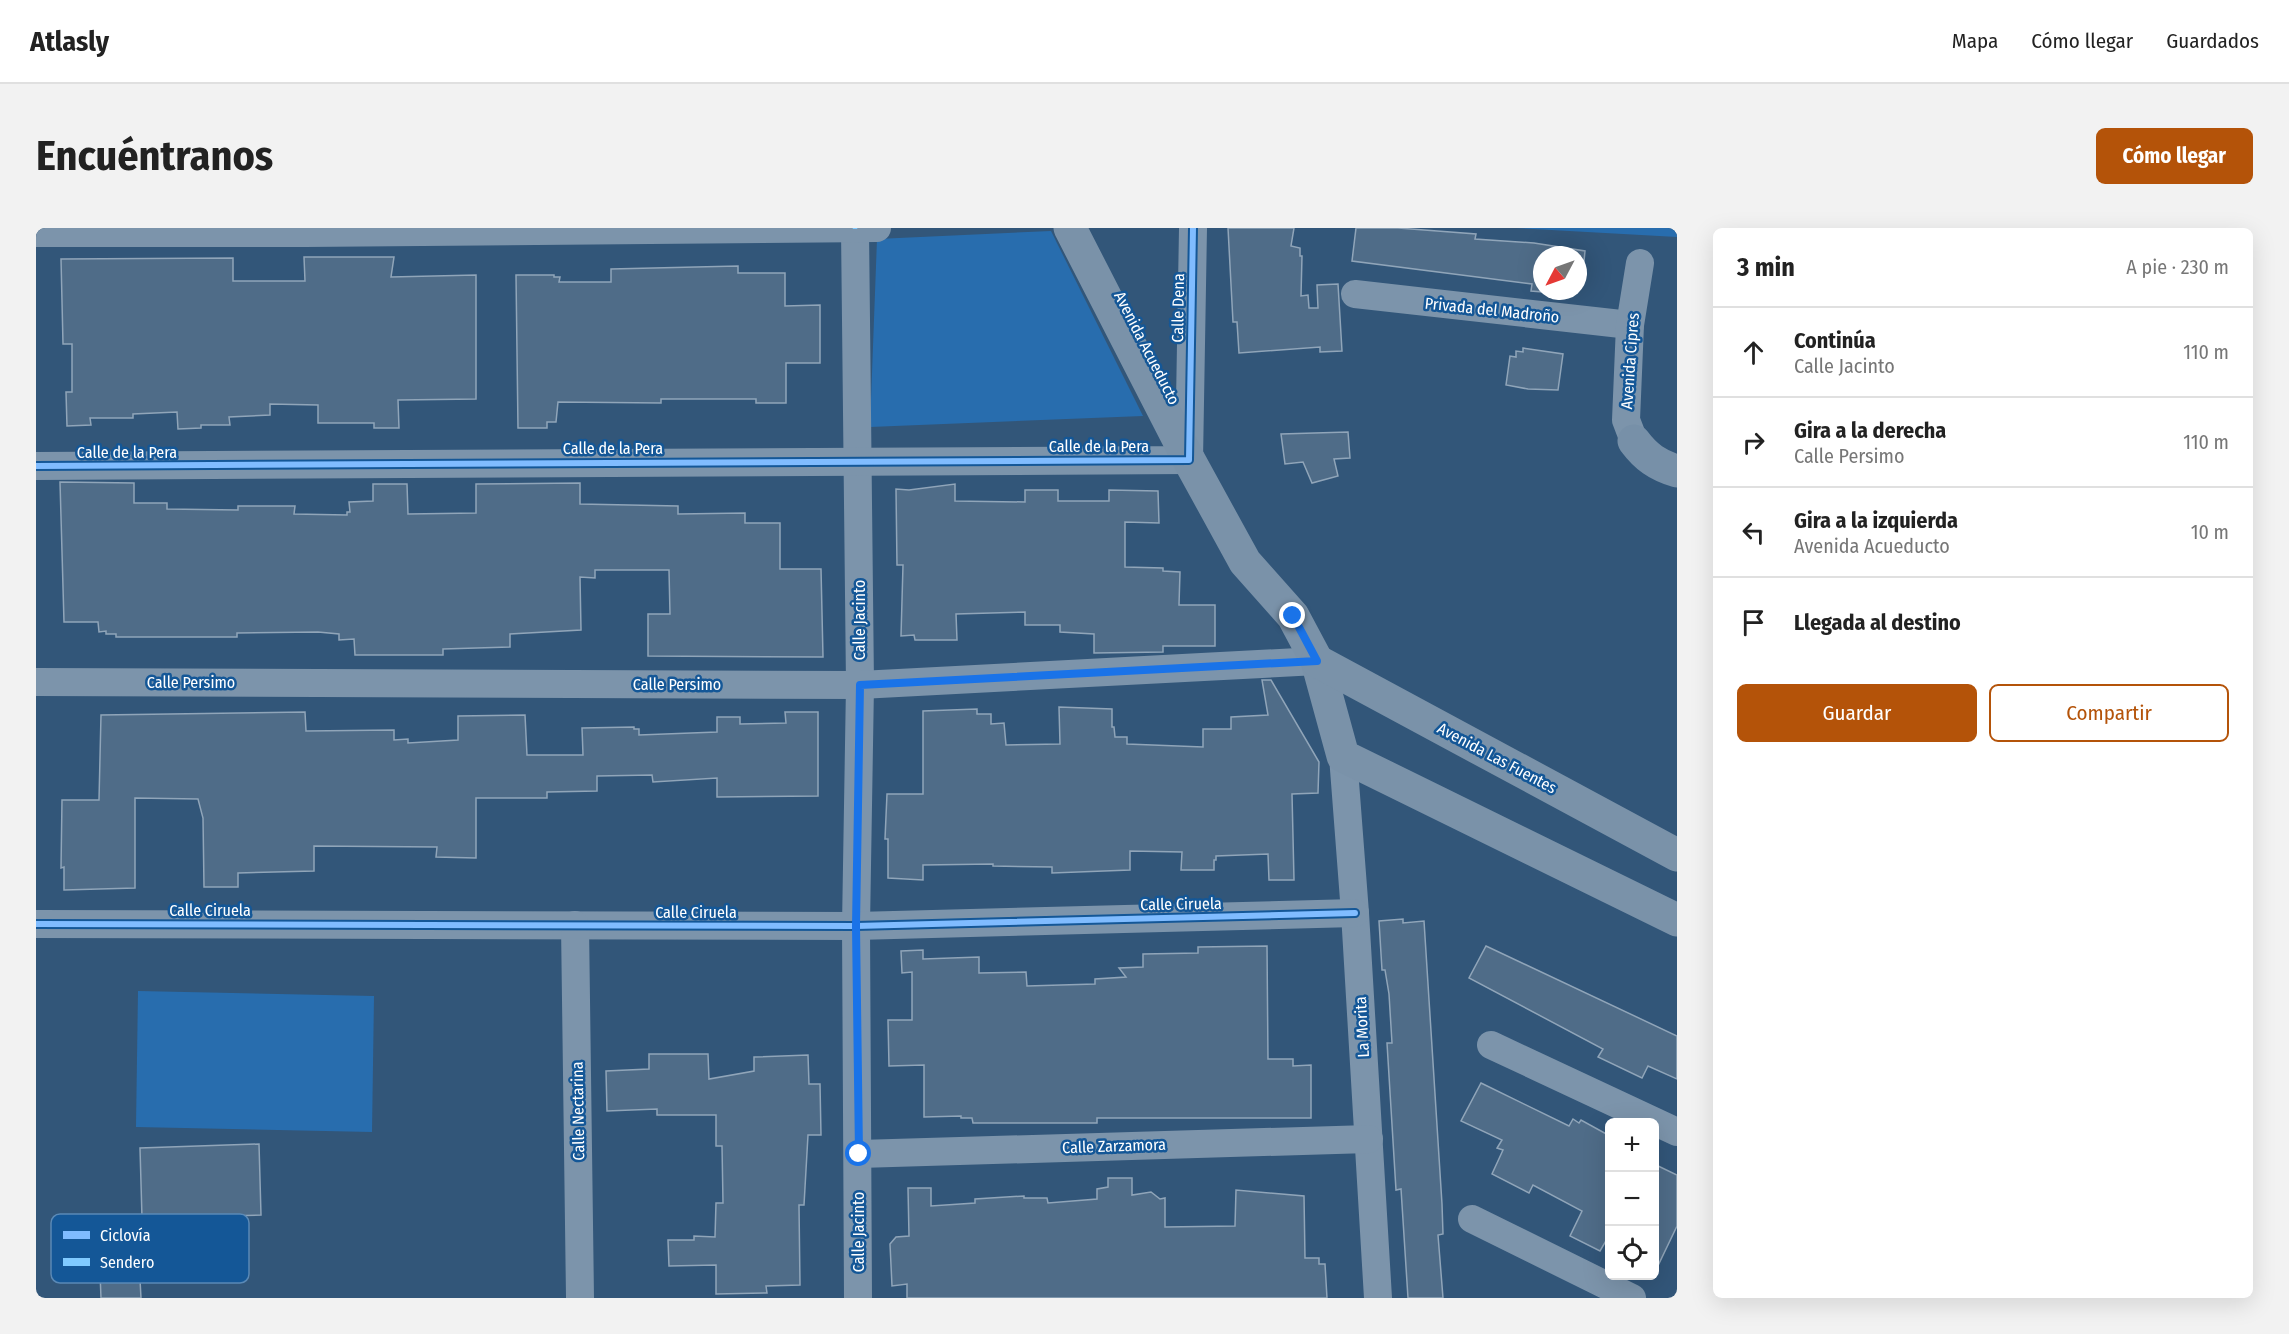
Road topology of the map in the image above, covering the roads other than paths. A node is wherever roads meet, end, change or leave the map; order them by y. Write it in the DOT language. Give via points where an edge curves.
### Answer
graph roads {
  1 [pos="1070,228"];
  2 [pos="1193,228"];
  3 [pos="866,229"];
  4 [pos="305,231"];
  5 [pos="36,233"];
  6 [pos="1640,263"];
  7 [pos="1355,294"];
  8 [pos="1630,325"];
  9 [pos="1634,441"];
  10 [pos="859,460"];
  11 [pos="1189,460"];
  12 [pos="36,466"];
  13 [pos="1677,471"];
  14 [pos="1317,661"];
  15 [pos="36,682"];
  16 [pos="860,685"];
  17 [pos="1343,756"];
  18 [pos="1677,855"];
  19 [pos="1355,913"];
  20 [pos="1677,920"];
  21 [pos="36,924"];
  22 [pos="575,925"];
  23 [pos="856,926"];
  24 [pos="1491,1045"];
  25 [pos="1677,1132"];
  26 [pos="1369,1139"];
  27 [pos="859,1154"];
  28 [pos="1472,1219"];
  29 [pos="580,1298"];
  30 [pos="858,1298"];
  31 [pos="1378,1298"];
  32 [pos="1632,1298"];
  1 -- 11 [label="main road, Avenida Acueducto"];
  2 -- 11 [label="street, Calle Dena"];
  3 -- 4 [label="street"];
  3 -- 10 [label="street, Calle Jacinto"];
  4 -- 5 [label="street"];
  6 -- 8 [label="street, Avenida Cipres"];
  7 -- 8 [label="street, Privada del Madroño"];
  8 -- 9 [label="street, Avenida Cipres" via="1626,420"];
  9 -- 13 [label="street, Avenida Cipres" via="1647,458"];
  10 -- 11 [label="street, Calle de la Pera"];
  10 -- 12 [label="street, Calle de la Pera"];
  10 -- 16 [label="street, Calle Jacinto"];
  11 -- 14 [label="main road, Avenida Acueducto" via="1245,562 1293,616"];
  14 -- 16 [label="street, Calle Persimo"];
  14 -- 17 [label="main road, Avenida Acueducto"];
  14 -- 18 [label="main road, Avenida Las Fuentes"];
  15 -- 16 [label="street, Calle Persimo"];
  16 -- 23 [label="street, Calle Jacinto"];
  17 -- 19 [label="street, La Morita"];
  17 -- 20 [label="main road"];
  19 -- 23 [label="street, Calle Ciruela"];
  19 -- 26 [label="street, La Morita"];
  21 -- 22 [label="street, Calle Ciruela"];
  22 -- 23 [label="street, Calle Ciruela"];
  22 -- 29 [label="street, Calle Nectarina"];
  23 -- 27 [label="street, Calle Jacinto"];
  24 -- 25 [label="street"];
  26 -- 27 [label="street, Calle Zarzamora"];
  26 -- 31 [label="street, La Morita"];
  27 -- 30 [label="street, Calle Jacinto"];
  28 -- 32 [label="street"];
}
